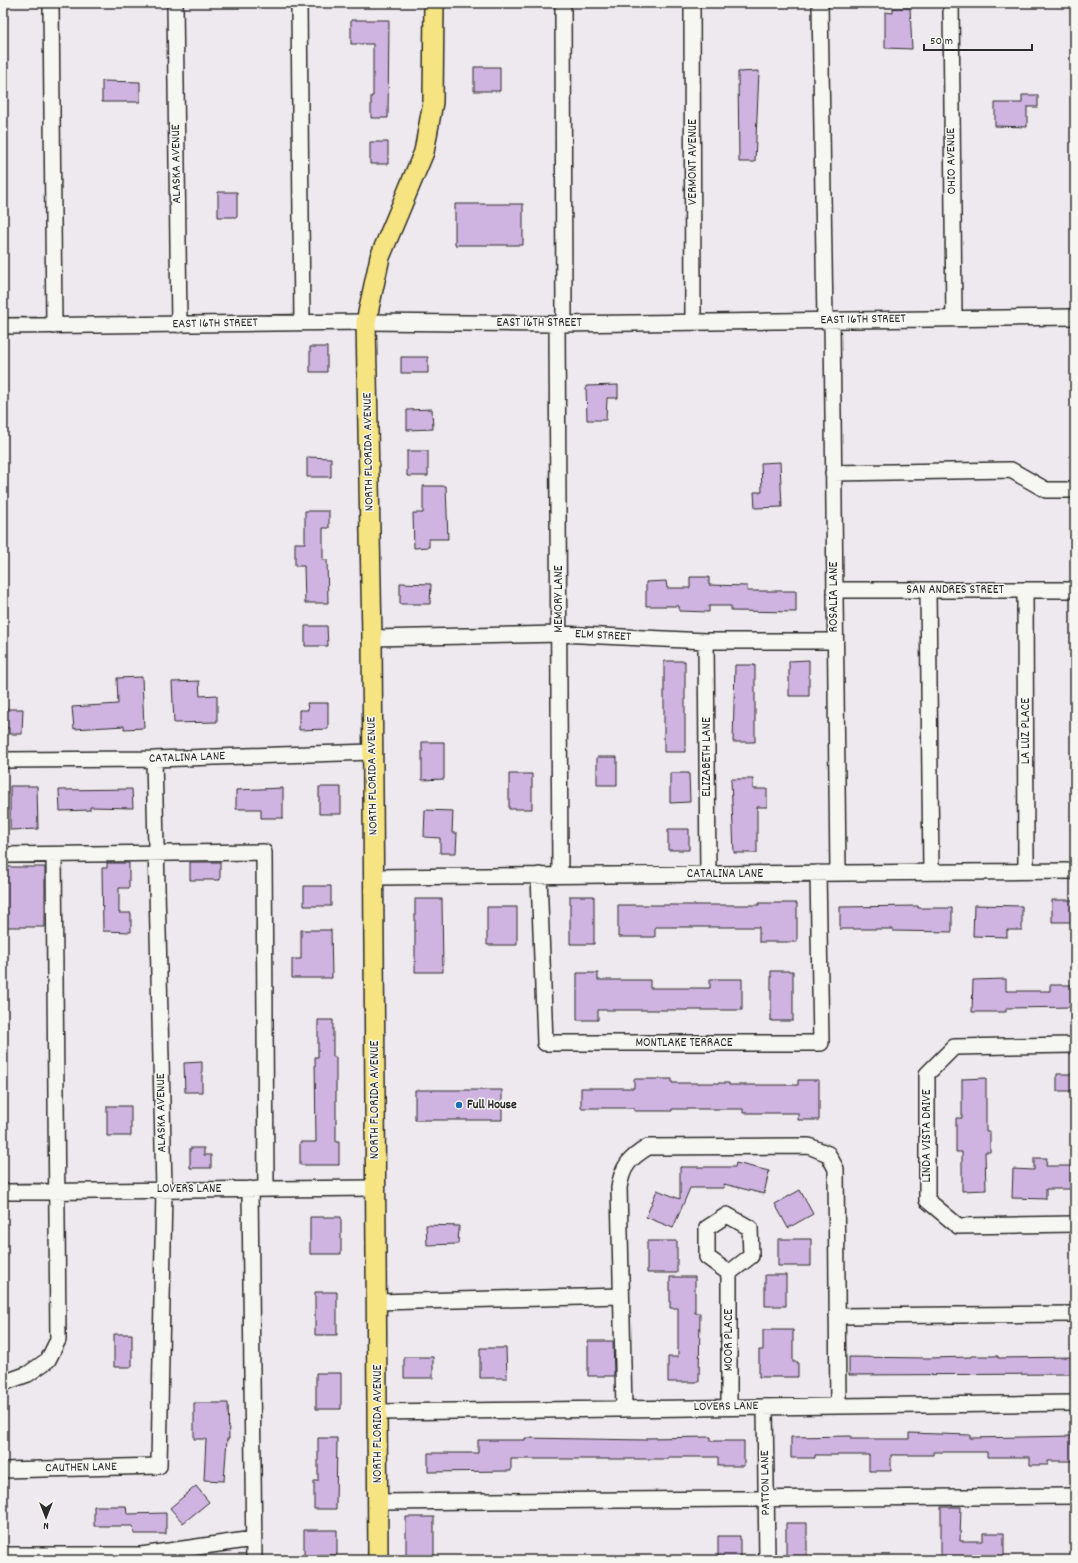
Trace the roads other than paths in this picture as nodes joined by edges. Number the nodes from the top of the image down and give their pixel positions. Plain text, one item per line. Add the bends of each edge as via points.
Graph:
1 (51, 3) edge
2 (175, 3) edge
3 (299, 3) edge
4 (434, 3) edge
5 (563, 3) edge
6 (692, 3) edge
7 (820, 3) edge
8 (950, 3) edge
9 (1075, 318) edge
10 (954, 319) junction
11 (693, 321) junction
12 (829, 321) junction
13 (366, 322) junction
14 (302, 323) junction
15 (561, 323) junction
16 (179, 325) junction
17 (3, 326) edge
18 (54, 326) junction
19 (833, 473) junction
20 (1075, 490) edge
21 (834, 590) junction
22 (928, 590) junction
23 (1025, 590) junction
24 (1075, 590) edge
25 (560, 634) junction
26 (372, 638) junction
27 (834, 640) junction
28 (706, 641) junction
29 (372, 752) junction
30 (154, 759) junction
31 (3, 760) edge
32 (156, 853) junction
33 (3, 855) edge
34 (54, 855) junction
35 (1026, 871) junction
36 (1075, 871) edge
37 (931, 872) junction
38 (818, 873) junction
39 (838, 873) junction
40 (708, 874) junction
41 (539, 875) junction
42 (560, 875) junction
43 (374, 877) junction
44 (1075, 1045) edge
45 (375, 1188) junction
46 (164, 1189) junction
47 (250, 1189) junction
48 (266, 1189) junction
49 (58, 1191) junction
50 (3, 1192) edge
51 (1075, 1224) edge
52 (729, 1273) dead end
53 (621, 1296) junction
54 (376, 1302) junction
55 (1075, 1314) edge
56 (837, 1316) junction
57 (3, 1383) edge
58 (1075, 1403) edge
59 (838, 1406) junction
60 (729, 1407) junction
61 (765, 1407) junction
62 (624, 1409) junction
63 (378, 1412) junction
64 (159, 1466) joint
65 (3, 1470) edge
66 (1075, 1496) edge
67 (766, 1498) junction
68 (378, 1502) junction
69 (253, 1539) junction
70 (3, 1555) edge
71 (254, 1560) edge
72 (378, 1560) edge
73 (767, 1560) edge

1 - 18 street
2 - 16 street, ALASKA AVENUE
3 - 14 street
4 - 13 main road, NORTH FLORIDA AVENUE via 433,102 424,152 380,257
5 - 15 street, MEMORY LANE
6 - 11 street, VERMONT AVENUE
7 - 12 street, ROSALIA LANE
8 - 10 street, OHIO AVENUE
9 - 10 street, EAST 16TH STREET
10 - 12 street, EAST 16TH STREET
11 - 12 street, EAST 16TH STREET
11 - 15 street, EAST 16TH STREET
12 - 19 street, ROSALIA LANE
13 - 14 street, EAST 16TH STREET
13 - 15 street, EAST 16TH STREET
13 - 26 main road, NORTH FLORIDA AVENUE
14 - 16 street, EAST 16TH STREET
15 - 25 street, MEMORY LANE
16 - 18 street, EAST 16TH STREET
17 - 18 street, EAST 16TH STREET
19 - 20 street via 1011,470 1046,490
19 - 21 street, ROSALIA LANE
21 - 22 street, SAN ANDRES STREET
21 - 27 street, ROSALIA LANE
22 - 23 street, SAN ANDRES STREET
22 - 37 street
23 - 24 street, SAN ANDRES STREET
23 - 35 street, LA LUZ PLACE
25 - 26 street, ELM STREET
25 - 28 street, ELM STREET
25 - 42 street, MEMORY LANE
26 - 29 main road, NORTH FLORIDA AVENUE
27 - 28 street, ELM STREET
27 - 39 street, ROSALIA LANE
28 - 40 street, ELIZABETH LANE
29 - 30 street, CATALINA LANE
29 - 43 main road, NORTH FLORIDA AVENUE
30 - 31 street, CATALINA LANE
30 - 32 street, ALASKA AVENUE
32 - 34 street
32 - 46 street, ALASKA AVENUE
32 - 48 street via 264,852
33 - 34 street
34 - 49 street
35 - 36 street, CATALINA LANE
35 - 37 street, CATALINA LANE
37 - 39 street, CATALINA LANE
38 - 39 street, CATALINA LANE
38 - 40 street, CATALINA LANE
38 - 41 street, MONTLAKE TERRACE via 821,1043 545,1043
40 - 42 street, CATALINA LANE
41 - 42 street, CATALINA LANE
41 - 43 street, CATALINA LANE
43 - 45 main road, NORTH FLORIDA AVENUE
44 - 51 street, LINDA VISTA DRIVE via 954,1046 927,1074 927,1200 958,1226
45 - 48 street, LOVERS LANE
45 - 54 main road, NORTH FLORIDA AVENUE
46 - 47 street, LOVERS LANE
46 - 49 street, LOVERS LANE
46 - 64 street, ALASKA AVENUE
47 - 48 street, LOVERS LANE
47 - 69 street
49 - 50 street, LOVERS LANE
49 - 57 street via 58,1340 48,1360 28,1374
52 - 60 street, MOOR PLACE
53 - 54 street
53 - 56 street via 619,1188 621,1174 633,1157 648,1147 808,1146 828,1154 836,1169
53 - 62 street
54 - 63 main road, NORTH FLORIDA AVENUE
55 - 56 street
56 - 59 street
58 - 59 street, LOVERS LANE
59 - 61 street, LOVERS LANE
60 - 61 street, LOVERS LANE
60 - 62 street, LOVERS LANE
61 - 67 street, PATTON LANE
62 - 63 street, LOVERS LANE
63 - 68 main road, NORTH FLORIDA AVENUE
64 - 65 street, CAUTHEN LANE
66 - 67 street
67 - 68 street
67 - 73 street, PATTON LANE
68 - 72 main road, NORTH FLORIDA AVENUE
69 - 70 street via 141,1555
69 - 71 street

